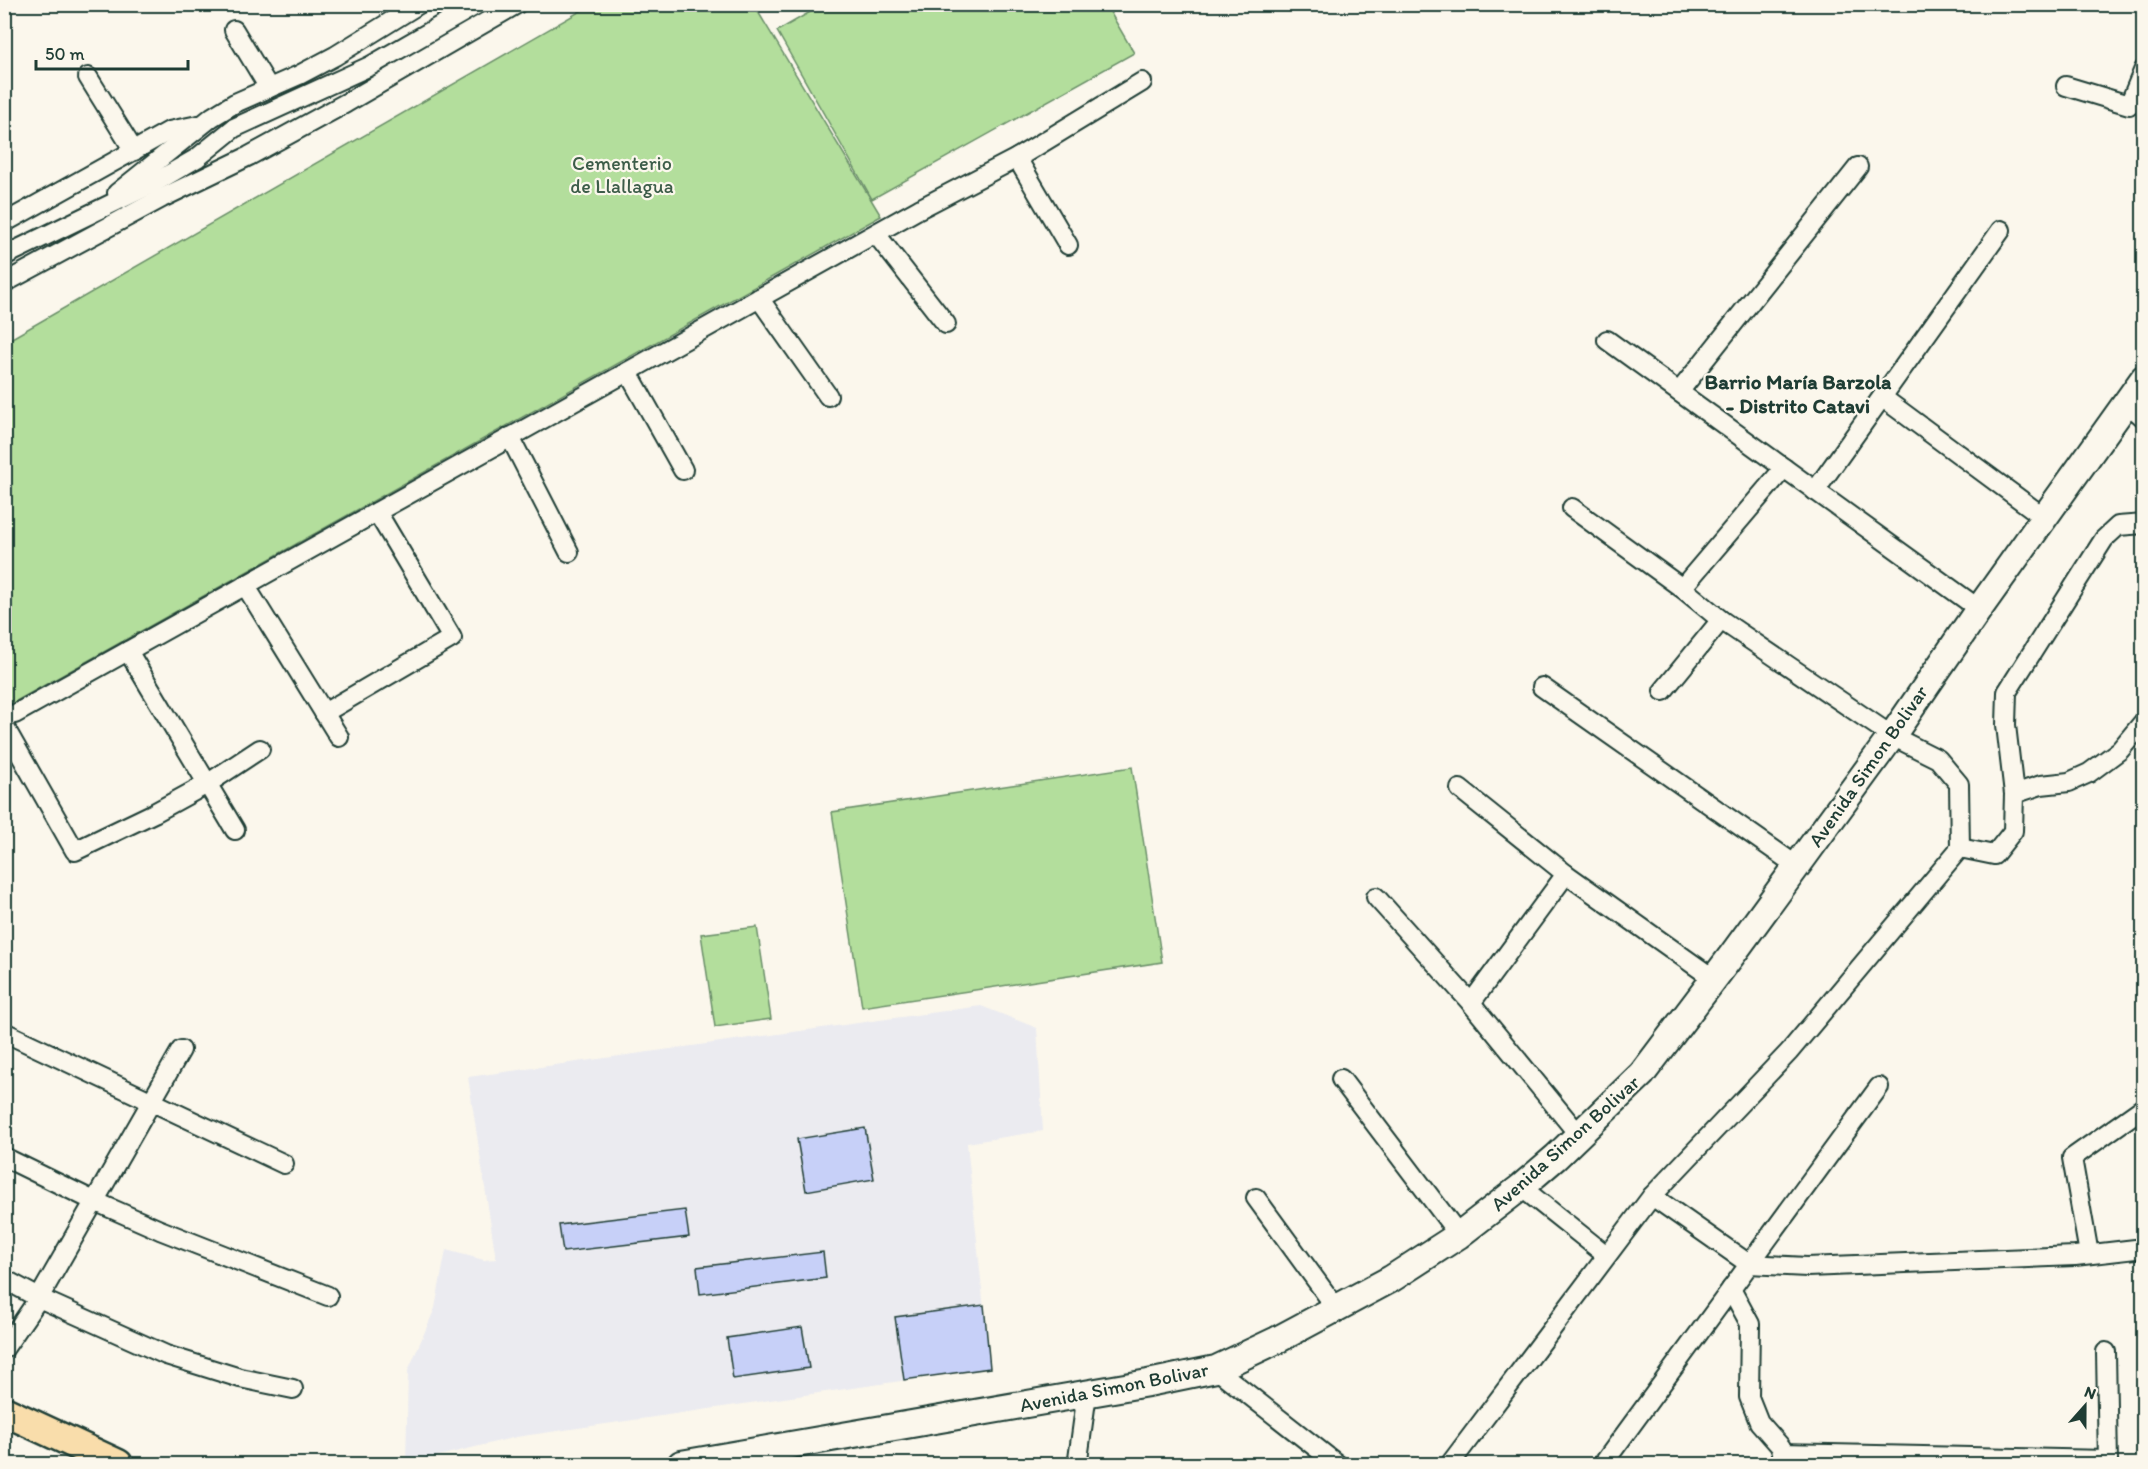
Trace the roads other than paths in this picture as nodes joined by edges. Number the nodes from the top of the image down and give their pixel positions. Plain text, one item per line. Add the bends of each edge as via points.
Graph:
1 (419, 4) edge
2 (478, 4) edge
3 (517, 4) edge
4 (234, 30) dead end
5 (2144, 69) edge
6 (88, 77) dead end
7 (1142, 82) dead end
8 (2066, 86) dead end
9 (268, 88) junction
10 (203, 124) junction
11 (134, 151) junction
12 (1017, 158) junction
13 (1858, 167) dead end
14 (90, 215) junction
15 (5, 220) edge
16 (2001, 230) dead end
17 (876, 234) junction
18 (1068, 245) dead end
19 (4, 256) edge
20 (4, 283) edge
21 (759, 298) junction
22 (946, 324) dead end
23 (1607, 340) dead end
24 (628, 372) junction
25 (2144, 378) edge
26 (1678, 392) junction
27 (828, 396) dead end
28 (1883, 398) junction
29 (2135, 411) edge
30 (510, 437) junction
31 (1784, 468) junction
32 (683, 470) dead end
33 (1815, 491) junction
34 (1572, 508) dead end
35 (377, 512) junction
36 (2045, 518) junction
37 (2144, 525) edge
38 (569, 552) dead end
39 (245, 585) junction
40 (1682, 588) junction
41 (1979, 609) junction
42 (1721, 620) junction
43 (128, 651) junction
44 (1542, 687) dead end
45 (1663, 691) dead end
46 (324, 713) junction
47 (4, 716) edge
48 (2144, 721) edge
49 (4, 726) edge
50 (1892, 736) junction
51 (339, 738) dead end
52 (260, 748) dead end
53 (207, 784) junction
54 (1460, 789) dead end
55 (2014, 794) junction
56 (235, 830) dead end
57 (1960, 848) junction
58 (1797, 866) junction
59 (1566, 874) junction
60 (1376, 897) dead end
61 (1714, 979) junction
62 (1471, 1003) junction
63 (4, 1032) edge
64 (181, 1050) dead end
65 (1341, 1079) dead end
66 (1879, 1087) dead end
67 (151, 1101) junction
68 (2144, 1107) edge
69 (1579, 1135) junction
70 (4, 1157) edge
71 (284, 1164) dead end
72 (1521, 1188) junction
73 (1652, 1196) junction
74 (1256, 1198) dead end
75 (94, 1201) junction
76 (1459, 1235) junction
77 (2144, 1248) edge
78 (2089, 1254) junction
79 (1606, 1255) junction
80 (1749, 1264) junction
81 (4, 1279) edge
82 (1731, 1289) junction
83 (328, 1296) dead end
84 (39, 1298) junction
85 (1337, 1309) junction
86 (4, 1349) edge
87 (2106, 1352) dead end
88 (1216, 1369) junction
89 (293, 1389) dead end
90 (1087, 1393) junction
91 (4, 1411) edge
92 (1783, 1459) edge
93 (2108, 1462) edge
94 (118, 1464) edge
95 (681, 1464) edge
96 (1080, 1464) edge
97 (1337, 1464) edge
98 (1450, 1464) edge
99 (1603, 1464) edge

1 - 9 street via 335,56
2 - 14 street via 370,66 234,128 197,158
3 - 20 street via 346,104
4 - 9 street
5 - 8 street via 2129,105
6 - 11 street
7 - 12 street
9 - 10 street
10 - 11 street via 169,131
10 - 14 street
11 - 15 street
12 - 17 street
12 - 18 street
13 - 26 street
14 - 19 street
16 - 28 street
17 - 21 street
17 - 22 street
21 - 24 street
21 - 27 street
23 - 26 street
24 - 30 street
24 - 32 street
25 - 29 main road, Avenida Simon Bolivar
26 - 31 street
28 - 33 street
28 - 36 street
29 - 36 main road, Avenida Simon Bolivar
30 - 35 street
30 - 38 street
31 - 33 street
31 - 40 street
33 - 41 street
34 - 40 street
35 - 39 street
35 - 46 street via 452,638
36 - 41 main road, Avenida Simon Bolivar
37 - 55 street via 2118,526 2104,539 2007,692 2006,725
39 - 43 street
39 - 46 street
40 - 42 street
41 - 50 main road, Avenida Simon Bolivar
42 - 45 street
42 - 50 street
43 - 47 street via 15,714
43 - 53 street
44 - 58 street
46 - 51 street
48 - 55 street via 2120,750 2089,773 2069,782 2041,785
49 - 53 street via 75,851
50 - 57 street via 1938,759 1959,783
50 - 58 main road, Avenida Simon Bolivar
52 - 53 street
53 - 56 street
54 - 59 street
55 - 57 street via 2013,831 1994,855
57 - 73 street via 1789,1052
58 - 61 main road, Avenida Simon Bolivar
59 - 61 street
59 - 62 street
60 - 62 street
61 - 69 main road, Avenida Simon Bolivar via 1642,1074
62 - 69 street
63 - 67 street
64 - 67 street
65 - 76 street
66 - 80 street
67 - 71 street
67 - 75 street
68 - 78 street via 2072,1158
69 - 72 main road, Avenida Simon Bolivar
70 - 75 street
72 - 76 main road, Avenida Simon Bolivar
72 - 79 street
73 - 79 street
73 - 80 street
74 - 85 street
75 - 83 street
75 - 84 street
76 - 85 main road, Avenida Simon Bolivar
77 - 78 street
78 - 80 street via 1807,1267
79 - 98 street
80 - 82 street
81 - 84 street
82 - 92 street via 1750,1324 1749,1397 1759,1422 1781,1447
82 - 99 street
84 - 86 street
84 - 89 street via 166,1355 240,1378
85 - 88 main road, Avenida Simon Bolivar
87 - 93 street
88 - 90 main road, Avenida Simon Bolivar
88 - 97 street
90 - 95 main road, Avenida Simon Bolivar
90 - 96 street
91 - 94 highway
92 - 93 street

